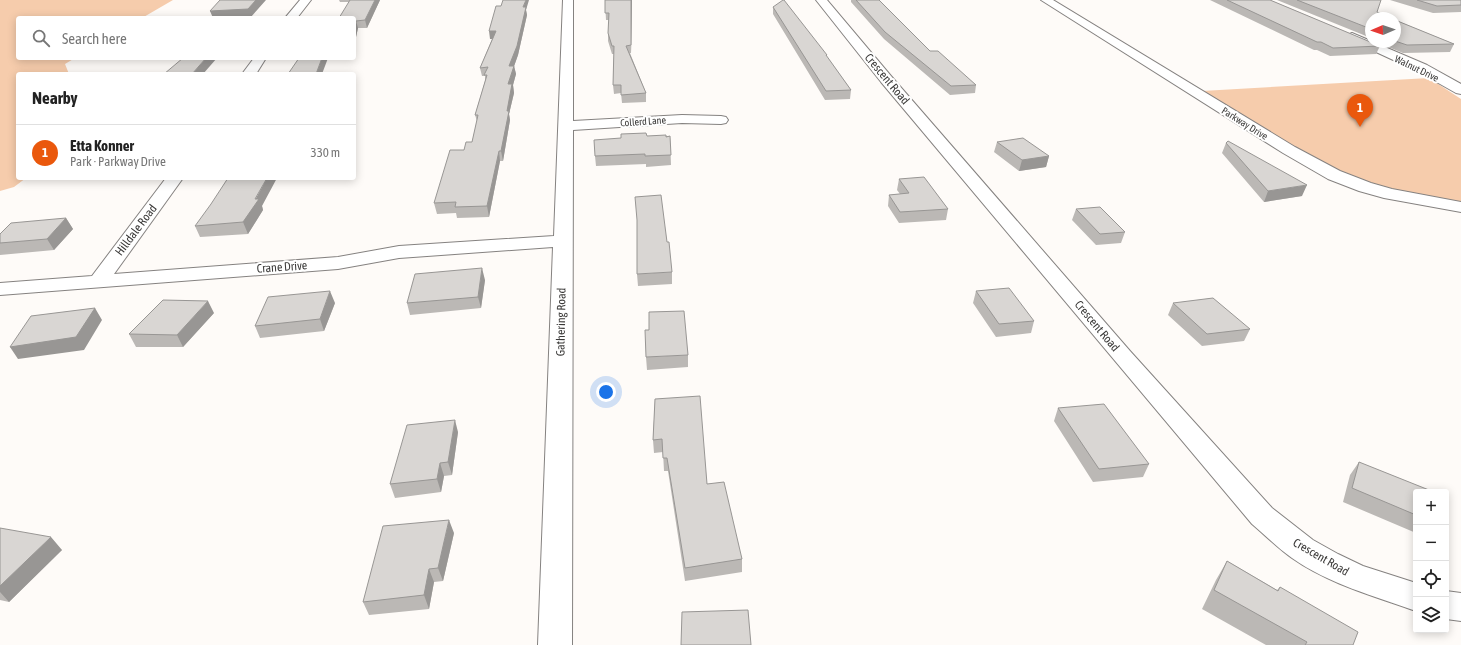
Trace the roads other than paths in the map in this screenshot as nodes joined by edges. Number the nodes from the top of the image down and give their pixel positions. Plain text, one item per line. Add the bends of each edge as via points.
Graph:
1 (306, 0) edge
2 (568, 0) edge
3 (821, 0) edge
4 (1046, 0) edge
5 (293, 16) edge
6 (1344, 33) edge
7 (259, 60) edge
8 (250, 72) edge
9 (1461, 90) edge
10 (721, 120) dead end
11 (566, 126) junction
12 (174, 180) edge
13 (1461, 207) edge
14 (563, 240) junction
15 (98, 282) junction
16 (0, 289) edge
17 (1413, 596) edge
18 (1449, 605) edge
19 (1461, 607) edge
20 (555, 645) edge

1 - 5 street
2 - 11 street, Gathering Road
3 - 17 street, Crescent Road via 1122,356 1262,516 1302,549 1326,563 1354,576
4 - 13 street, Parkway Drive via 1289,150 1334,175 1390,194
6 - 9 street, Walnut Drive via 1422,68
7 - 8 street
10 - 11 street, Collerd Lane via 682,119
11 - 14 street, Gathering Road
12 - 15 street, Hilldale Road
14 - 15 street, Crane Drive via 407,252 338,263
14 - 20 street, Gathering Road
15 - 16 street, Crane Drive
18 - 19 street

